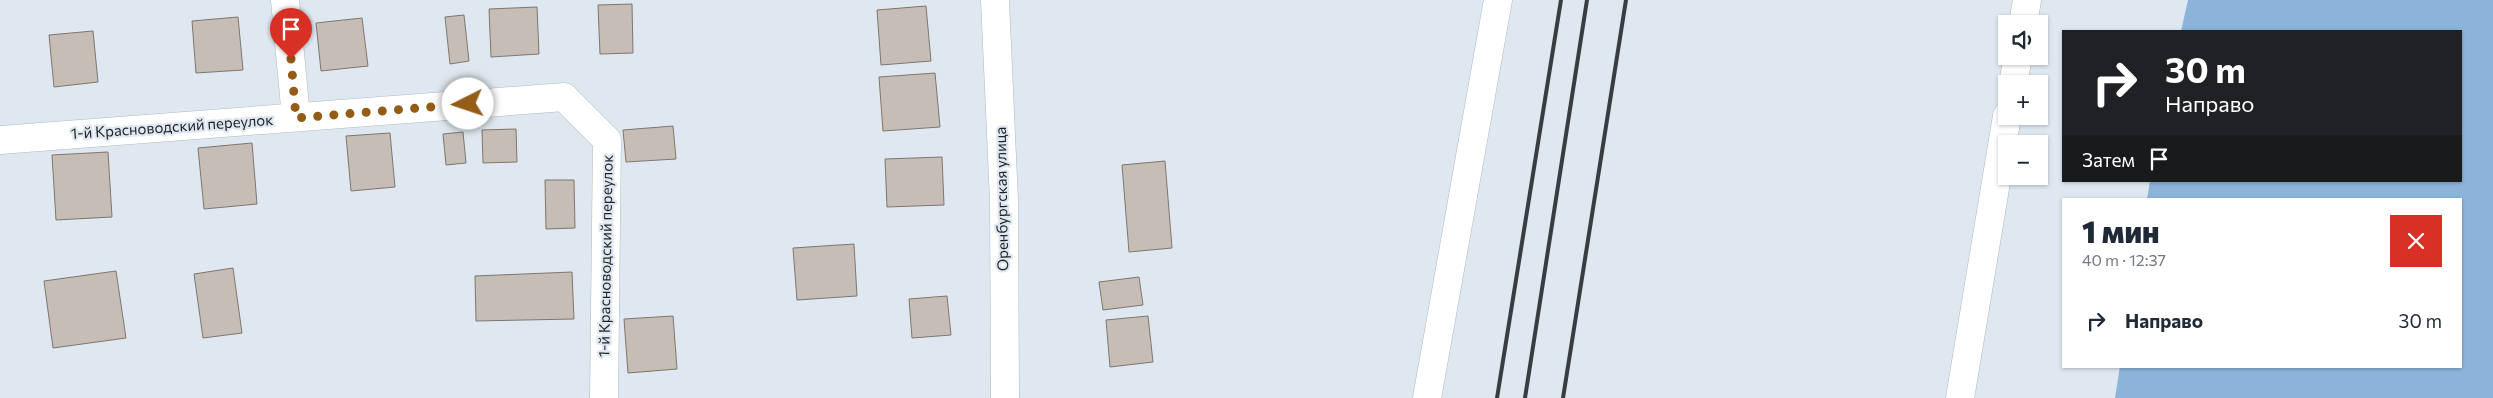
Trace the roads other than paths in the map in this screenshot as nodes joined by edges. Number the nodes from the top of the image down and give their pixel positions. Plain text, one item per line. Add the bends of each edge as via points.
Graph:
1 (285, 0) edge
2 (995, 0) edge
3 (1498, 0) edge
4 (2027, 0) edge
5 (2024, 15) edge
6 (296, 118) junction
7 (2006, 125) edge
8 (0, 140) edge
9 (604, 398) edge
10 (1005, 398) edge
11 (1427, 398) edge
12 (1960, 398) edge

1 - 6 street
2 - 10 street, Оренбургская улица via 1004,200
3 - 11 street
4 - 5 street
6 - 8 street, 1-й Красноводский переулок
6 - 9 street, 1-й Красноводский переулок via 564,97 607,140
7 - 12 street

